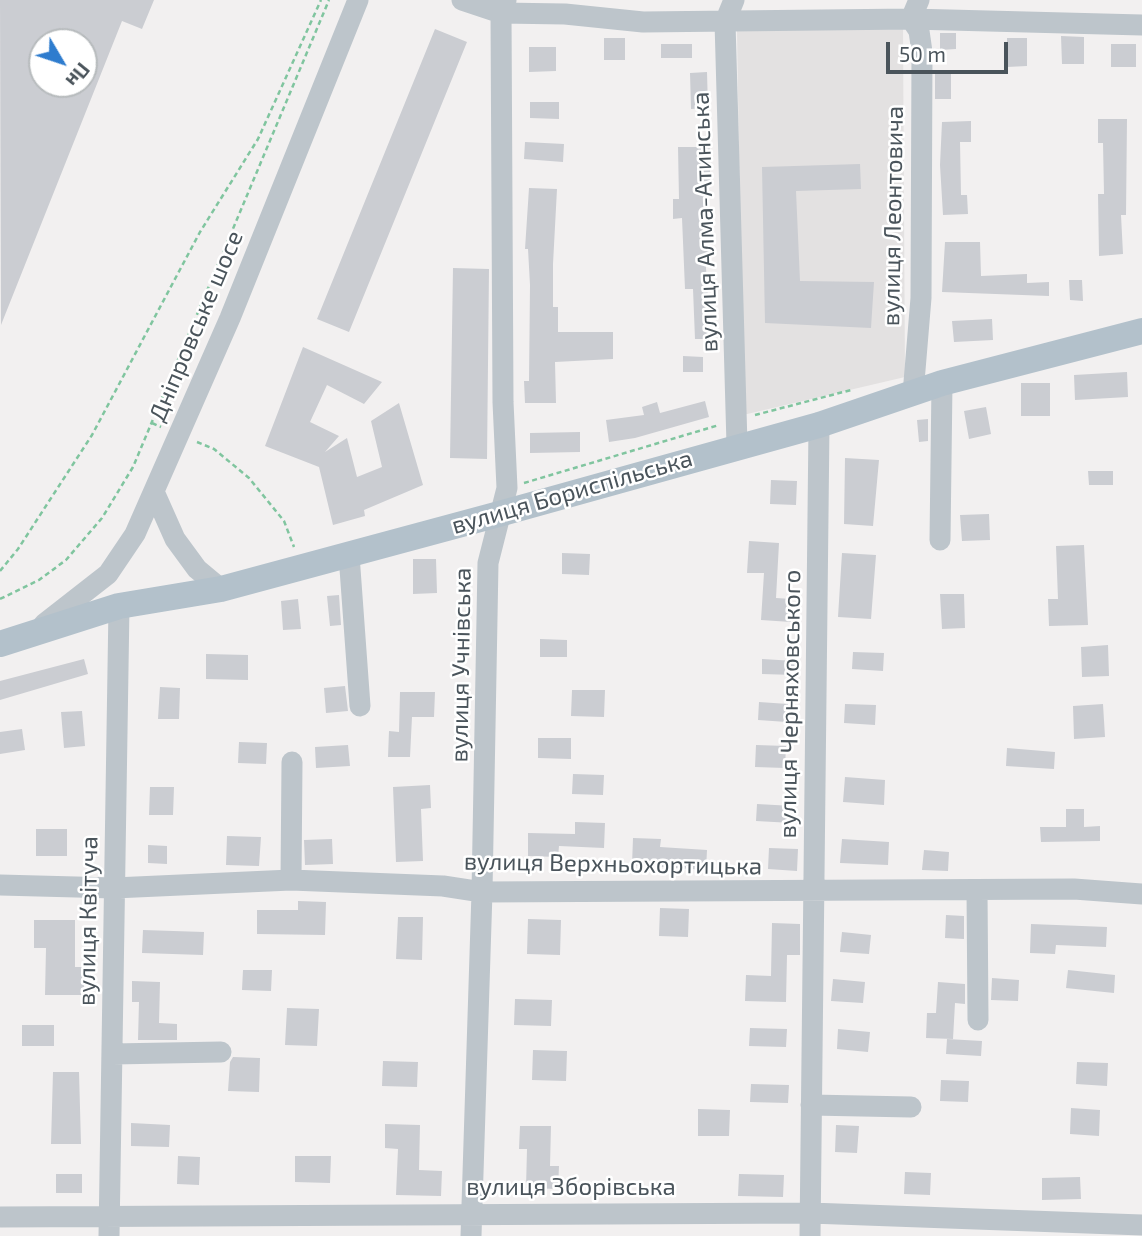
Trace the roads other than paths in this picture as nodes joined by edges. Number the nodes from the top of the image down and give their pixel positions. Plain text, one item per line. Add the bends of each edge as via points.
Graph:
1 (358, 0) edge
2 (463, 0) edge
3 (734, 0) edge
4 (503, 6) edge
5 (915, 10) edge
6 (725, 22) junction
7 (1142, 25) edge
8 (1142, 331) edge
9 (942, 383) junction
10 (913, 394) junction
11 (819, 425) junction
12 (737, 432) junction
13 (155, 494) junction
14 (499, 514) junction
15 (940, 540) dead end
16 (349, 555) junction
17 (221, 589) junction
18 (119, 606) junction
19 (28, 635) junction
20 (0, 643) edge
21 (360, 706) dead end
22 (292, 762) dead end
23 (291, 880) junction
24 (0, 885) edge
25 (114, 888) junction
26 (977, 890) junction
27 (482, 892) junction
28 (814, 892) junction
29 (1142, 894) edge
30 (978, 1020) dead end
31 (221, 1052) dead end
32 (113, 1054) junction
33 (811, 1105) junction
34 (911, 1107) dead end
35 (810, 1213) junction
36 (472, 1214) junction
37 (0, 1217) edge
38 (1142, 1225) edge
39 (109, 1227) edge
40 (471, 1236) edge
41 (810, 1236) edge

1 - 13 street, Дніпровське шосе
2 - 4 street
3 - 6 street, вулиця Алма-Атинська
4 - 6 street via 643,22
4 - 14 street, вулиця Учнівська via 507,488
5 - 6 street
5 - 7 street
5 - 10 street, вулиця Леонтовича via 922,52 921,298
6 - 12 street, вулиця Алма-Атинська
8 - 9 main road, вулиця Бориспільська
9 - 10 main road, вулиця Бориспільська
9 - 15 street
10 - 11 main road, вулиця Бориспільська
11 - 12 main road, вулиця Бориспільська
11 - 28 street, вулиця Черняховського
12 - 14 main road, вулиця Бориспільська
13 - 17 street via 175,539 197,569
13 - 19 street, Дніпровське шосе via 108,574
14 - 16 main road, вулиця Бориспільська
14 - 27 street, вулиця Учнівська via 488,564
16 - 17 main road, вулиця Бориспільська
16 - 21 street
17 - 18 main road, вулиця Бориспільська
18 - 19 main road, вулиця Бориспільська
18 - 25 street, вулиця Квітуча
19 - 20 main road, вулиця Бориспільська
22 - 23 street
23 - 25 street, вулиця Верхньохортицька
23 - 27 street, вулиця Верхньохортицька via 443,886
24 - 25 street, вулиця Верхньохортицька
25 - 32 street, вулиця Квітуча
26 - 28 street, вулиця Верхньохортицька
26 - 29 street, вулиця Верхньохортицька
26 - 30 street
27 - 28 street, вулиця Верхньохортицька
27 - 36 street, вулиця Учнівська
28 - 33 street, вулиця Черняховського
31 - 32 street
32 - 39 street, вулиця Квітуча
33 - 34 street
33 - 35 street, вулиця Черняховського
35 - 36 street, вулиця Зборівська
35 - 38 street, вулиця Зборівська
35 - 41 street, вулиця Черняховського
36 - 39 street, вулиця Зборівська
36 - 40 street, вулиця Учнівська
37 - 39 street, вулиця Зборівська

